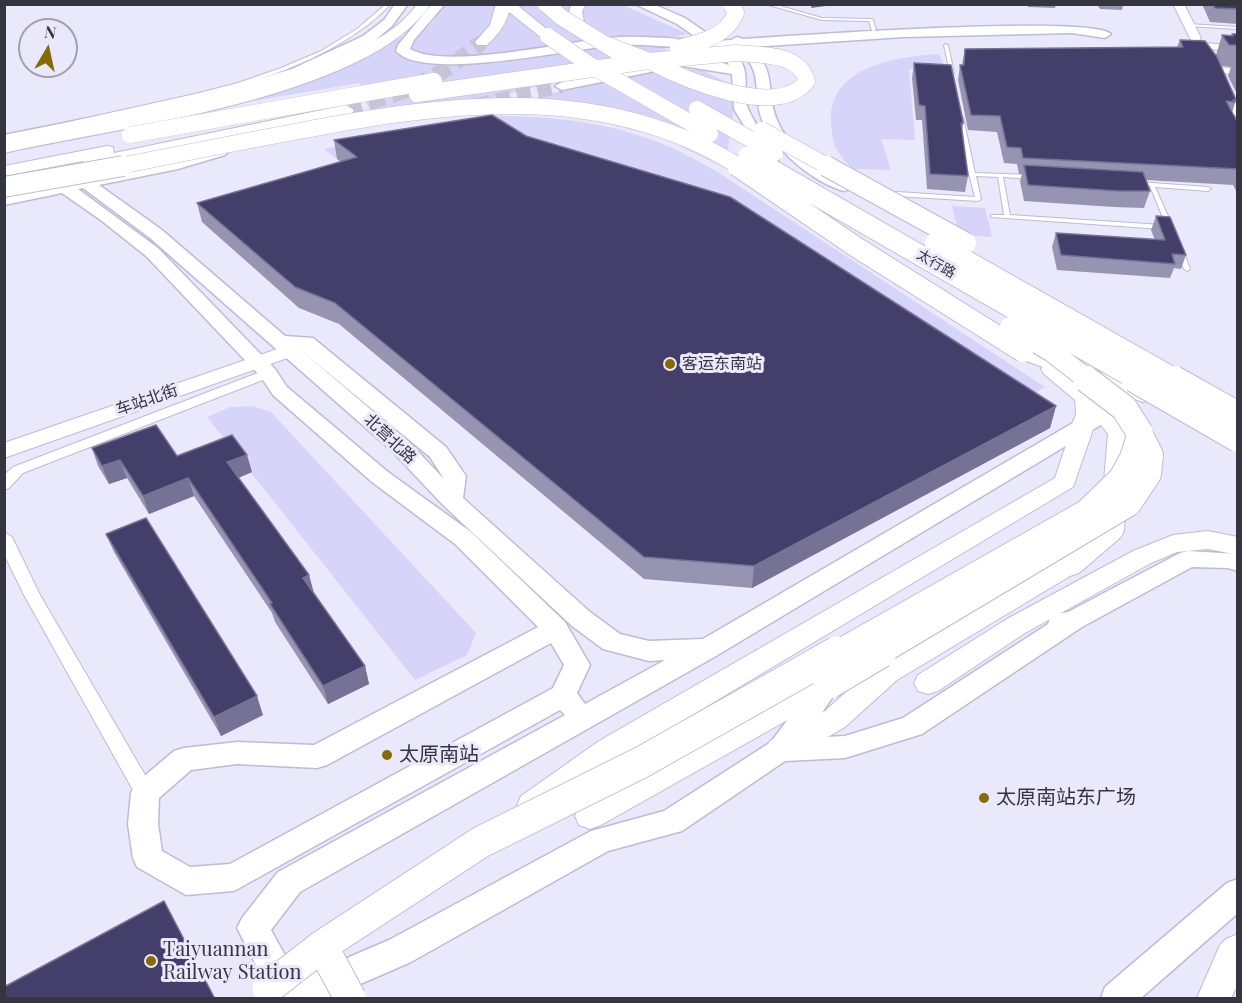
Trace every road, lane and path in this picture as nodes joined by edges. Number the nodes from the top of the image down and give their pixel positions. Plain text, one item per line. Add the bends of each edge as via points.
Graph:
1 (389, 4) edge
2 (402, 4) edge
3 (439, 4) edge
4 (505, 4) edge
5 (524, 4) edge
6 (546, 4) edge
7 (579, 4) edge
8 (641, 4) edge
9 (666, 4) edge
10 (731, 4) edge
11 (768, 4) edge
12 (1178, 4) edge
13 (422, 8) edge
14 (1188, 25) junction
15 (578, 28) junction
16 (692, 28) junction
17 (1238, 28) edge
18 (876, 33) junction
19 (482, 42) tunnel mouth
20 (670, 43) junction
21 (1075, 43) dead end
22 (605, 44) junction
23 (1040, 44) dead end
24 (716, 45) junction
25 (946, 45) junction
26 (923, 46) dead end
27 (1238, 48) edge
28 (844, 51) dead end
29 (1207, 54) junction
30 (756, 56) junction
31 (737, 57) junction
32 (1238, 72) edge
33 (955, 85) edge
34 (562, 86) tunnel mouth
35 (643, 87) junction
36 (1234, 97) edge
37 (959, 108) edge
38 (346, 110) tunnel mouth
39 (1238, 114) edge
40 (416, 118) dead end
41 (4, 135) edge
42 (4, 140) edge
43 (135, 140) junction
44 (4, 148) edge
45 (4, 158) edge
46 (773, 170) junction
47 (4, 171) edge
48 (972, 174) junction
49 (1000, 176) junction
50 (1035, 178) edge
51 (4, 181) edge
52 (86, 183) junction
53 (1129, 184) edge
54 (1152, 185) junction
55 (4, 187) edge
56 (64, 187) junction
57 (1209, 189) dead end
58 (4, 200) edge
59 (871, 200) junction
60 (993, 216) dead end
61 (1007, 217) junction
62 (1179, 248) edge
63 (1187, 269) edge
64 (285, 347) junction
65 (1023, 352) junction
66 (263, 370) junction
67 (317, 374) junction
68 (1201, 394) junction
69 (1143, 395) junction
70 (1084, 396) joint
71 (1238, 402) edge
72 (1238, 413) edge
73 (1094, 419) junction
74 (1140, 433) junction
75 (1238, 439) edge
76 (4, 440) edge
77 (4, 451) edge
78 (1238, 452) edge
79 (4, 485) edge
80 (451, 500) junction
81 (4, 537) edge
82 (1238, 546) edge
83 (1082, 557) junction
84 (1238, 563) edge
85 (1073, 620) junction
86 (1016, 626) junction
87 (556, 628) junction
88 (707, 649) junction
89 (829, 682) junction
90 (928, 683) dead end
91 (563, 695) junction
92 (582, 717) junction
93 (780, 750) junction
94 (145, 793) junction
95 (590, 816) dead end
96 (481, 842) junction
97 (1238, 892) edge
98 (322, 946) junction
99 (1238, 950) edge
100 (273, 999) edge
101 (291, 999) edge
102 (350, 999) edge
103 (1117, 999) edge
104 (1214, 999) edge

1 - 41 lane via 330,48 242,83
2 - 42 main road via 388,23 368,39 297,72 207,99
3 - 20 main road via 405,42 403,51 414,57 463,61 621,41
4 - 19 highway via 494,31
4 - 35 highway, bridge via 590,65
5 - 35 highway
6 - 15 highway, bridge
7 - 15 highway via 575,11
8 - 16 main road
9 - 31 main road via 703,19
10 - 43 highway, bridge via 736,13 734,20 718,34 675,49 528,66 392,88
11 - 18 lane via 822,19 871,20
12 - 14 street
13 - 44 highway via 391,38 330,70 217,106
14 - 17 lane
14 - 29 street
15 - 22 highway, bridge
16 - 20 main road via 691,36
16 - 24 main road
18 - 21 main road via 1072,29 1104,34 1086,43
18 - 31 main road
20 - 24 main road
22 - 43 highway, bridge via 622,47 643,58 652,63 691,81 728,93 778,96 803,88 807,81 804,70 793,62 771,56 737,53 653,60 642,62 630,63 619,65 561,72 332,106
22 - 68 highway, bridge via 1089,312
23 - 25 main road
24 - 31 main road
25 - 26 main road
25 - 33 lane
27 - 29 street
28 - 30 main road
29 - 32 street
29 - 36 street
30 - 31 main road
30 - 59 main road via 765,82 769,118 789,150 826,177
31 - 34 main road via 681,62
31 - 69 main road via 741,109 772,162 929,269
35 - 46 highway, 太行路, bridge
35 - 68 highway, 太行路, bridge
36 - 39 street
37 - 48 lane
38 - 51 highway
40 - 52 main road via 207,154
43 - 45 highway
43 - 47 highway
46 - 74 highway, bridge via 928,276 1052,352 1124,408
46 - 75 highway, 太行路, bridge
48 - 49 lane
48 - 59 lane via 978,199 897,194
49 - 50 lane
49 - 61 lane
52 - 56 main road
52 - 64 main road, 北营北路 via 156,234
53 - 54 lane
54 - 57 lane
54 - 61 lane via 1170,227
55 - 65 highway, bridge via 398,113 501,104 567,108 668,130 727,160 893,272
56 - 58 main road
56 - 66 main road, 北营北路 via 152,252
59 - 71 main road
60 - 61 lane
62 - 63 lane
64 - 66 main road, 车站北街
64 - 67 main road, 北营北路
64 - 80 main road via 290,340 306,342 438,452 455,477
65 - 69 highway, bridge
65 - 70 highway via 1062,375
66 - 67 main road via 279,379 283,372 298,369
66 - 76 main road
66 - 77 main road, 车站北街
66 - 79 street via 18,470
66 - 87 main road, 北营北路 via 380,477 463,538
67 - 80 main road, 北营北路 via 400,446
68 - 72 highway, 太行路, bridge
69 - 72 main road
69 - 73 main road
69 - 78 main road
70 - 73 main road
73 - 83 main road via 1119,434 1112,531
73 - 88 main road
73 - 96 main road, bridge via 1065,482 609,750
74 - 89 main road, bridge via 1151,455 1149,474 1130,504
74 - 96 main road, bridge via 1134,458 1120,481 1086,512 642,762
80 - 88 main road, 北营北路 via 581,619 612,642 649,651
81 - 94 street via 32,595
82 - 86 main road via 1208,540 1173,544
83 - 86 main road via 1052,583
83 - 93 main road via 887,672 835,719
84 - 85 main road via 1188,559
85 - 86 main road
85 - 93 main road via 912,726 845,747
86 - 90 main road
87 - 91 main road, 北营北路 via 577,664
87 - 94 main road via 317,757 237,753 184,759
88 - 92 main road
89 - 93 main road
89 - 95 main road
91 - 92 main road
91 - 94 main road via 234,877 186,881 148,858 143,824
92 - 101 main road via 289,882 253,928
93 - 101 main road via 672,822 601,840 400,951
96 - 98 main road, bridge
97 - 103 main road
98 - 100 main road, bridge via 268,988
98 - 102 main road, bridge
99 - 104 main road

